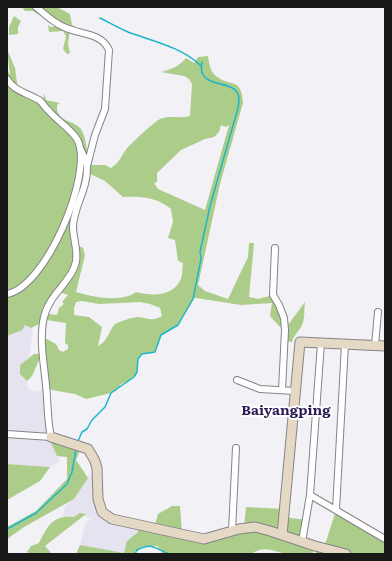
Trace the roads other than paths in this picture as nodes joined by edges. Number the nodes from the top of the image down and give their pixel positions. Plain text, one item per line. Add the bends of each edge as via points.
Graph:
1 (36, 7) edge
2 (7, 79) edge
3 (81, 150) junction
4 (87, 167) junction
5 (275, 248) dead end
6 (7, 294) edge
7 (378, 312) dead end
8 (321, 343) junction
9 (345, 344) junction
10 (375, 345) junction
11 (385, 346) edge
12 (237, 380) dead end
13 (282, 390) junction
14 (295, 391) junction
15 (7, 434) edge
16 (51, 437) junction
17 (236, 448) dead end
18 (310, 495) junction
19 (336, 510) junction
20 (232, 531) junction
21 (282, 535) junction
22 (385, 539) edge
23 (302, 542) junction
24 (346, 554) edge

1 - 4 street via 63,27 100,38 109,50 105,109
2 - 3 street via 14,89 43,104 78,140
3 - 4 street
3 - 6 street via 73,202 52,248 26,285 15,293
4 - 16 street via 75,210 73,228 77,259 74,269 51,298 43,322 44,371
5 - 13 street via 273,295 284,318 285,330
7 - 10 street
8 - 9 street
8 - 14 street via 300,342
8 - 18 street
9 - 10 street
9 - 19 street
10 - 11 street
12 - 13 street via 260,389
13 - 14 street
14 - 21 street
15 - 16 street
16 - 20 street via 88,449 95,461 98,500 102,512 112,519 204,540
17 - 20 street
18 - 19 street
18 - 23 street
19 - 22 street
20 - 21 street via 255,527
21 - 23 street
23 - 24 street

